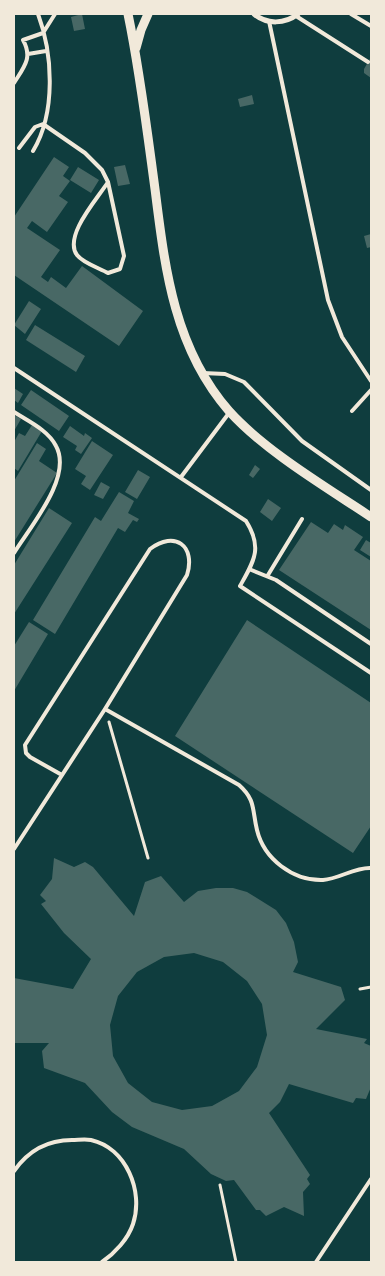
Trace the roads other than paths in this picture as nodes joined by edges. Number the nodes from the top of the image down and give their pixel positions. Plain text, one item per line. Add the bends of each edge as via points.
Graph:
1 (38, 14) edge
2 (55, 14) edge
3 (128, 14) edge
4 (148, 14) edge
5 (254, 14) edge
6 (351, 14) edge
7 (297, 15) edge
8 (269, 21) junction
9 (371, 26) edge
10 (43, 33) junction
11 (135, 50) junction
12 (46, 51) junction
13 (28, 54) junction
14 (368, 62) dead end
15 (14, 82) edge
16 (43, 124) junction
17 (19, 148) dead end
18 (33, 151) dead end
19 (108, 182) junction
20 (14, 368) edge
21 (201, 372) junction
22 (371, 381) edge
23 (371, 390) edge
24 (352, 411) dead end
25 (14, 412) edge
26 (230, 412) junction
27 (181, 477) junction
28 (371, 490) edge
29 (371, 517) edge
30 (302, 519) dead end
31 (14, 553) edge
32 (249, 569) junction
33 (268, 576) junction
34 (371, 644) edge
35 (371, 673) edge
36 (105, 709) junction
37 (62, 775) junction
38 (14, 850) edge
39 (371, 868) edge
40 (14, 1171) edge
41 (371, 1178) edge
42 (102, 1262) edge
43 (316, 1262) edge

1 - 10 lane
2 - 10 lane
3 - 11 street
4 - 11 street
5 - 8 street
6 - 9 lane
7 - 8 street via 288,20
7 - 14 lane
8 - 22 lane via 328,300 347,346
10 - 12 lane
10 - 13 lane via 23,40
11 - 21 street via 166,274 180,327
12 - 13 lane
12 - 16 lane via 49,73
13 - 15 lane via 25,66
16 - 17 lane via 35,127
16 - 18 lane via 43,133
16 - 19 lane via 95,161
19 - 19 lane via 124,256 120,269 108,273 78,257 73,243 76,229
20 - 27 lane
21 - 26 street
21 - 28 lane via 225,374 244,382 302,441
23 - 24 lane
25 - 31 lane via 48,435 56,445 61,471
26 - 27 lane
26 - 29 street via 283,456
27 - 32 lane via 246,521 254,534 256,549
30 - 33 lane
32 - 33 lane
32 - 35 lane via 240,586
33 - 34 lane
36 - 37 lane
36 - 37 lane via 187,575 191,562 189,555 186,548 175,540 161,541 150,549 25,745 30,757
36 - 39 lane via 248,793 262,844 281,867 294,874 323,880
37 - 38 lane
40 - 42 lane via 23,1158 44,1144 66,1140 90,1140 116,1154 131,1174 135,1190 133,1224 122,1244
41 - 43 lane

